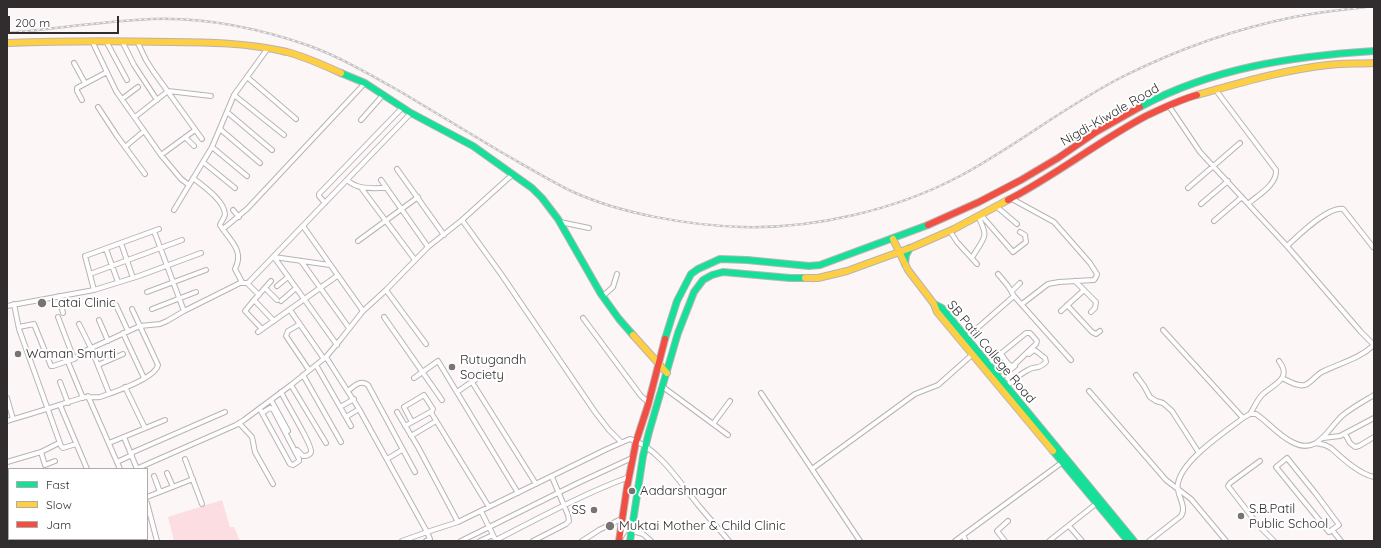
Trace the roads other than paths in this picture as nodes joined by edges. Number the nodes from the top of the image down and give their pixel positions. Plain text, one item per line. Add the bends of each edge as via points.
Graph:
1 (137, 40) junction
2 (92, 41) junction
3 (106, 41) junction
4 (122, 41) junction
5 (7, 44) edge
6 (268, 48) junction
7 (1374, 51) edge
8 (74, 63) dead end
9 (1374, 63) edge
10 (107, 72) junction
11 (247, 77) junction
12 (127, 80) dead end
13 (85, 83) junction
14 (365, 83) junction
15 (138, 87) dead end
16 (1215, 89) junction
17 (168, 91) junction
18 (234, 95) junction
19 (383, 95) junction
20 (211, 96) dead end
21 (122, 99) junction
22 (82, 100) dead end
23 (157, 100) junction
24 (1169, 106) junction
25 (98, 107) dead end
26 (402, 108) junction
27 (227, 112) junction
28 (411, 113) junction
29 (134, 117) junction
30 (296, 119) dead end
31 (361, 120) dead end
32 (220, 129) junction
33 (195, 130) junction
34 (144, 131) junction
35 (284, 135) dead end
36 (185, 137) junction
37 (202, 139) dead end
38 (1240, 143) dead end
39 (124, 146) junction
40 (194, 146) dead end
41 (212, 147) junction
42 (272, 150) dead end
43 (161, 154) junction
44 (203, 162) junction
45 (260, 162) dead end
46 (1213, 166) junction
47 (397, 169) dead end
48 (144, 174) dead end
49 (513, 174) junction
50 (247, 176) dead end
51 (193, 178) junction
52 (346, 180) junction
53 (381, 180) dead end
54 (1228, 181) junction
55 (185, 182) junction
56 (326, 186) junction
57 (235, 188) dead end
58 (362, 188) junction
59 (386, 188) junction
60 (1188, 188) dead end
61 (334, 193) junction
62 (418, 197) junction
63 (1242, 197) junction
64 (1012, 199) junction
65 (325, 203) junction
66 (1201, 204) dead end
67 (1248, 204) junction
68 (997, 207) junction
69 (402, 209) junction
70 (174, 210) dead end
71 (233, 210) dead end
72 (980, 216) junction
73 (239, 217) junction
74 (386, 220) junction
75 (462, 220) junction
76 (1214, 221) dead end
77 (560, 222) junction
78 (1017, 224) dead end
79 (303, 226) junction
80 (589, 228) dead end
81 (159, 229) dead end
82 (223, 229) junction
83 (154, 231) junction
84 (950, 231) junction
85 (1020, 232) dead end
86 (444, 235) junction
87 (893, 239) junction
88 (182, 240) dead end
89 (358, 241) dead end
90 (121, 243) junction
91 (1286, 246) junction
92 (428, 247) junction
93 (1373, 247) dead end
94 (161, 248) junction
95 (910, 248) junction
96 (106, 249) junction
97 (201, 253) dead end
98 (899, 253) junction
99 (974, 256) dead end
100 (274, 257) junction
101 (126, 260) junction
102 (414, 260) junction
103 (301, 261) junction
104 (905, 264) junction
105 (977, 264) dead end
106 (166, 265) junction
107 (330, 265) junction
108 (112, 266) junction
109 (206, 270) dead end
110 (90, 274) junction
111 (617, 274) dead end
112 (998, 274) dead end
113 (337, 276) junction
114 (288, 277) junction
115 (133, 278) junction
116 (271, 281) dead end
117 (1075, 281) junction
118 (118, 282) junction
119 (173, 282) junction
120 (242, 282) junction
121 (247, 283) junction
122 (1020, 283) dead end
123 (277, 286) dead end
124 (265, 288) junction
125 (296, 288) junction
126 (320, 289) junction
127 (94, 290) junction
128 (386, 290) junction
129 (1084, 290) junction
130 (1012, 291) junction
131 (147, 292) dead end
132 (196, 292) dead end
133 (259, 295) junction
134 (59, 296) junction
135 (602, 296) junction
136 (1014, 296) junction
137 (179, 299) junction
138 (254, 300) junction
139 (304, 300) junction
140 (14, 304) junction
141 (934, 304) junction
142 (1022, 304) junction
143 (116, 305) dead end
144 (1068, 305) junction
145 (7, 306) edge
146 (132, 309) dead end
147 (152, 309) dead end
148 (290, 310) junction
149 (184, 311) junction
150 (362, 311) junction
151 (1061, 311) dead end
152 (1091, 312) dead end
153 (63, 313) dead end
154 (58, 317) dead end
155 (384, 317) dead end
156 (584, 318) dead end
157 (99, 320) dead end
158 (274, 321) junction
159 (79, 324) dead end
160 (300, 324) junction
161 (140, 326) junction
162 (19, 327) junction
163 (350, 328) junction
164 (262, 329) junction
165 (1163, 330) dead end
166 (128, 331) junction
167 (1100, 331) dead end
168 (258, 332) dead end
169 (123, 334) junction
170 (966, 338) junction
171 (108, 341) junction
172 (426, 344) dead end
173 (337, 345) junction
174 (1374, 345) edge
175 (91, 348) junction
176 (123, 354) dead end
177 (973, 354) junction
178 (1001, 354) junction
179 (325, 358) junction
180 (74, 359) junction
181 (1071, 360) dead end
182 (1279, 361) dead end
183 (68, 362) junction
184 (658, 364) junction
185 (988, 364) junction
186 (98, 365) junction
187 (316, 365) junction
188 (309, 370) junction
189 (422, 372) junction
190 (667, 373) junction
191 (303, 375) junction
192 (1136, 375) dead end
193 (479, 377) dead end
194 (144, 378) junction
195 (414, 378) dead end
196 (1000, 378) junction
197 (1282, 378) junction
198 (60, 382) dead end
199 (472, 382) junction
200 (291, 385) junction
201 (1006, 386) junction
202 (125, 387) junction
203 (663, 387) junction
204 (348, 391) junction
205 (1090, 391) dead end
206 (281, 392) junction
207 (457, 392) junction
208 (109, 393) junction
209 (761, 393) dead end
210 (1374, 395) edge
211 (88, 396) junction
212 (7, 398) edge
213 (83, 398) junction
214 (354, 399) junction
215 (271, 400) junction
216 (442, 400) dead end
217 (730, 401) dead end
218 (648, 402) junction
219 (68, 403) junction
220 (60, 406) junction
221 (340, 407) junction
222 (48, 409) junction
223 (260, 409) junction
224 (359, 409) junction
225 (226, 412) dead end
226 (397, 412) dead end
227 (262, 413) junction
228 (432, 414) dead end
229 (1250, 414) junction
230 (346, 417) junction
231 (1243, 418) junction
232 (1374, 418) edge
233 (13, 419) junction
234 (165, 420) dead end
235 (7, 421) edge
236 (436, 421) junction
237 (412, 422) junction
238 (239, 423) junction
239 (713, 424) junction
240 (351, 426) dead end
241 (405, 426) junction
242 (145, 428) junction
243 (1345, 434) junction
244 (728, 435) dead end
245 (411, 436) junction
246 (124, 437) junction
247 (1374, 437) edge
248 (1323, 438) junction
249 (341, 442) dead end
250 (621, 442) junction
251 (636, 442) junction
252 (326, 443) dead end
253 (57, 444) dead end
254 (76, 444) junction
255 (108, 444) junction
256 (1316, 444) junction
257 (645, 446) junction
258 (402, 450) junction
259 (40, 452) junction
260 (1199, 453) junction
261 (131, 454) junction
262 (632, 458) junction
263 (185, 459) dead end
264 (387, 459) junction
265 (1064, 460) junction
266 (55, 461) dead end
267 (7, 462) edge
268 (117, 462) junction
269 (1260, 462) dead end
270 (86, 468) edge
271 (120, 468) edge
272 (136, 468) edge
273 (138, 468) edge
274 (812, 469) junction
275 (414, 472) dead end
276 (167, 473) dead end
277 (154, 476) dead end
278 (552, 477) junction
279 (629, 477) junction
280 (1374, 477) edge
281 (193, 480) junction
282 (273, 484) dead end
283 (536, 484) junction
284 (173, 487) junction
285 (1178, 490) junction
286 (160, 492) junction
287 (518, 493) junction
288 (558, 493) junction
289 (148, 497) edge
290 (1096, 503) junction
291 (202, 504) dead end
292 (564, 506) junction
293 (148, 507) edge
294 (488, 507) junction
295 (481, 511) junction
296 (623, 518) junction
297 (1008, 521) dead end
298 (458, 522) junction
299 (1068, 526) junction
300 (490, 528) junction
301 (632, 530) junction
302 (1332, 530) junction
303 (427, 532) junction
304 (493, 535) junction
305 (963, 535) junction
306 (619, 540) edge
307 (157, 541) edge
308 (402, 541) edge
309 (426, 541) edge
310 (461, 541) edge
311 (480, 541) edge
312 (496, 541) edge
313 (533, 541) edge
314 (582, 541) edge
315 (630, 541) edge
316 (651, 541) edge
317 (729, 541) edge
318 (860, 541) edge
319 (955, 541) edge
320 (966, 541) edge
321 (1004, 541) edge
322 (1049, 541) edge
323 (1082, 541) edge
324 (1128, 541) edge
325 (1134, 541) edge
326 (1149, 541) edge
327 (1226, 541) edge
328 (1274, 541) edge
329 (1341, 541) edge

1 - 4 main road
1 - 6 main road
1 - 17 street via 146,60
2 - 3 main road
2 - 5 main road
2 - 10 street
3 - 4 main road
3 - 12 street
4 - 23 street
6 - 11 street
6 - 14 main road via 307,58
7 - 87 main road, Nigdi-Kiwale Road via 1277,60 1189,84 1116,121 1046,166 979,202 920,230
8 - 13 street
9 - 16 main road, Nigdi-Kiwale Road via 1328,65 1280,73
10 - 13 street
10 - 21 street
11 - 18 street
11 - 30 street
13 - 22 street via 76,89
14 - 19 main road
14 - 73 street
15 - 21 street
16 - 24 main road, Nigdi-Kiwale Road
16 - 67 street via 1276,170 1276,176 1269,186
17 - 20 street
17 - 23 street
17 - 33 street
18 - 27 street
18 - 35 street
19 - 26 main road
19 - 31 street
21 - 29 street
23 - 29 street
24 - 46 street via 1200,152
24 - 64 main road, Nigdi-Kiwale Road via 1128,126
25 - 39 street
26 - 28 main road
26 - 56 street
27 - 32 street
27 - 42 street
28 - 49 main road via 473,146
28 - 52 street
29 - 34 street
32 - 41 street
32 - 45 street
33 - 36 street
33 - 37 street
34 - 39 street
34 - 43 street
36 - 40 street
36 - 43 street
38 - 46 street
39 - 48 street
41 - 44 street
41 - 50 street
43 - 55 street
44 - 51 street
44 - 57 street
46 - 54 street
46 - 60 street
47 - 62 street
49 - 75 street
49 - 77 main road via 542,198
51 - 55 street
51 - 82 street via 220,203 225,214 220,223
52 - 58 street
52 - 61 street
53 - 59 street
54 - 63 street
54 - 66 street
55 - 70 street
56 - 61 street
56 - 65 street via 318,195
58 - 59 street
58 - 74 street
59 - 69 street
61 - 65 street
62 - 69 street
62 - 86 street
63 - 67 street
63 - 76 street
64 - 68 main road, Nigdi-Kiwale Road
64 - 117 street via 1054,222 1097,272 1094,280
65 - 79 street
67 - 91 street
68 - 72 main road, Nigdi-Kiwale Road
68 - 78 street
69 - 74 street
69 - 92 street
71 - 73 street
72 - 84 main road, Nigdi-Kiwale Road
72 - 85 street via 1013,252 1026,241 1025,235
72 - 99 street via 985,235
73 - 82 street
74 - 89 street
74 - 102 street
75 - 86 street
75 - 250 street via 595,412
77 - 80 street
77 - 135 main road
79 - 100 street
79 - 107 street
81 - 83 street
82 - 120 street via 237,249 239,261 235,271
83 - 90 street
83 - 94 street
84 - 95 main road, Nigdi-Kiwale Road
84 - 105 street
86 - 92 street
87 - 98 main road
87 - 184 main road, Nigdi-Kiwale Road via 820,264 720,259 698,269 691,274 677,301
88 - 94 street
90 - 96 street
90 - 101 street
91 - 93 street via 1322,216 1341,208
91 - 174 street
92 - 102 street
94 - 101 street
94 - 106 street
95 - 98 main road, Nigdi-Kiwale Road
95 - 104 main road
96 - 108 street
96 - 110 street via 85,256
97 - 106 street
98 - 104 main road
98 - 190 main road, Nigdi-Kiwale Road via 818,278 733,272 712,275 699,284 692,298 678,333
100 - 103 street
100 - 114 street
100 - 121 street
101 - 108 street
101 - 115 street
102 - 128 street
103 - 107 street
103 - 126 street
104 - 141 main road
106 - 115 street
106 - 119 street
107 - 113 street
108 - 110 street
108 - 118 street
109 - 119 street
110 - 127 street
111 - 135 street via 613,287
112 - 130 street
113 - 126 street
113 - 150 street
114 - 123 street
114 - 125 street
115 - 118 street
116 - 124 street
117 - 129 street
117 - 142 street via 1048,284
118 - 127 street
119 - 131 street
119 - 137 street
120 - 121 street
120 - 149 street
121 - 133 street
122 - 130 street
124 - 125 street via 279,301
124 - 133 street
125 - 139 street
126 - 139 street
126 - 163 street
127 - 134 street
128 - 150 street
128 - 172 street
129 - 144 street
129 - 152 street via 1096,302
130 - 136 street
132 - 137 street
133 - 138 street
134 - 140 street
134 - 153 street
135 - 184 main road
136 - 142 street
136 - 170 street
137 - 147 street
137 - 149 street
138 - 158 street
138 - 164 street via 245,311
139 - 148 street
139 - 173 street
140 - 145 street
140 - 162 street
141 - 170 main road, SB Patil College Road via 942,308
141 - 177 main road, SB Patil College Road via 937,312
142 - 181 street
143 - 166 street
144 - 151 street
144 - 167 street via 1092,332 1096,334
146 - 161 street
148 - 158 street
148 - 160 street
149 - 161 street via 160,324
150 - 163 street
154 - 180 street
155 - 189 street
156 - 218 street
157 - 171 street
158 - 164 street
159 - 175 street
160 - 179 street
160 - 188 street via 286,336
161 - 166 street
161 - 194 street via 158,365 157,369
162 - 183 street via 34,324 51,366
162 - 222 street
163 - 173 street
164 - 168 street
165 - 231 street
166 - 169 street
169 - 171 street
169 - 194 street
170 - 185 main road, SB Patil College Road
171 - 175 street
173 - 179 street
174 - 197 street via 1356,358 1322,372 1306,385 1296,385
175 - 180 street
175 - 186 street
176 - 186 street
177 - 265 main road, SB Patil College Road
177 - 274 street via 938,385 914,394
178 - 178 street via 1028,332 1037,341 1013,366 1009,365
178 - 185 street
179 - 187 street
179 - 204 street
180 - 183 street
182 - 197 street via 1285,371
183 - 213 street
184 - 190 main road
184 - 218 main road, Nigdi-Kiwale Road
185 - 196 main road, SB Patil College Road
186 - 208 street
187 - 188 street
187 - 221 street
188 - 191 street
189 - 195 street
189 - 207 street via 438,361
189 - 216 street
190 - 203 main road, Nigdi-Kiwale Road
191 - 200 street
191 - 249 street
192 - 260 street via 1152,399 1163,403 1172,411
193 - 199 street
194 - 202 street
196 - 201 main road, SB Patil College Road
196 - 201 street via 1034,350 1045,358 1046,362 1042,366 1031,368
197 - 229 street via 1262,394
198 - 219 street
199 - 207 street
199 - 283 street
200 - 206 street
200 - 252 street
201 - 265 main road, SB Patil College Road
202 - 208 street
202 - 242 street
203 - 239 street
203 - 257 main road, Nigdi-Kiwale Road
204 - 214 street
204 - 258 street via 361,382 368,385
205 - 285 street via 1160,473
206 - 215 street
206 - 215 street via 311,448 310,454 303,456 299,452
207 - 287 street
208 - 211 street
209 - 274 street
210 - 248 street via 1343,415
211 - 213 street
211 - 255 street
212 - 233 street
213 - 219 street
214 - 221 street
214 - 224 street
215 - 223 street
217 - 239 street
218 - 251 main road, Nigdi-Kiwale Road
219 - 220 street
220 - 222 street
220 - 254 street
221 - 230 street
222 - 233 street
222 - 254 street via 62,447
223 - 227 street
223 - 238 street
224 - 230 street
224 - 264 street
225 - 261 street
226 - 241 street
227 - 227 street via 290,464 299,461 273,409
228 - 236 street
229 - 231 street
229 - 256 street via 1261,417 1296,445
230 - 240 street
231 - 260 street
232 - 243 street
233 - 235 street
234 - 242 street
236 - 245 street
236 - 294 street
237 - 237 street via 433,409 424,395 404,407
237 - 241 street
238 - 273 street
238 - 282 street via 252,437 255,452
239 - 244 street
241 - 245 street
242 - 246 street
243 - 247 street via 1356,447
243 - 248 street via 1335,438
245 - 298 street
246 - 255 street
246 - 261 street
248 - 256 street
250 - 251 street via 630,439
250 - 278 street
251 - 257 street
251 - 262 main road, Nigdi-Kiwale Road
253 - 259 street
254 - 270 street
255 - 268 street
256 - 280 street via 1331,448 1361,472
257 - 301 main road, Nigdi-Kiwale Road
257 - 317 street via 667,465
258 - 264 street
258 - 275 street
259 - 266 street via 45,465
259 - 267 street
260 - 285 street via 1180,477
261 - 268 street
261 - 272 street
262 - 279 main road, Nigdi-Kiwale Road
262 - 288 street
263 - 281 street
264 - 303 street
265 - 290 main road, SB Patil College Road
265 - 305 street
265 - 325 main road, SB Patil College Road
268 - 271 street
269 - 328 street via 1228,486
274 - 318 street
276 - 284 street
277 - 286 street
278 - 283 street
278 - 288 street
279 - 292 street
279 - 296 main road, Nigdi-Kiwale Road
281 - 284 street
281 - 291 street
283 - 287 street
284 - 286 street
285 - 326 street via 1183,513
285 - 327 street via 1191,499
286 - 289 street
287 - 294 street
288 - 292 street
288 - 300 street
290 - 299 street
290 - 324 main road, SB Patil College Road
292 - 312 street
292 - 313 street via 568,523
293 - 307 street
294 - 295 street
295 - 298 street
295 - 300 street
296 - 306 main road, Nigdi-Kiwale Road
296 - 314 street
297 - 321 street via 997,531
298 - 303 street
299 - 322 street
299 - 323 street
300 - 304 street
300 - 310 street
301 - 306 street via 626,529
301 - 315 main road, Nigdi-Kiwale Road
301 - 316 street via 643,534
302 - 302 street via 1339,525 1287,458 1276,467 1329,532
302 - 329 street
303 - 308 street
303 - 309 street via 430,539
304 - 311 street
304 - 312 street
305 - 319 street
305 - 320 street

